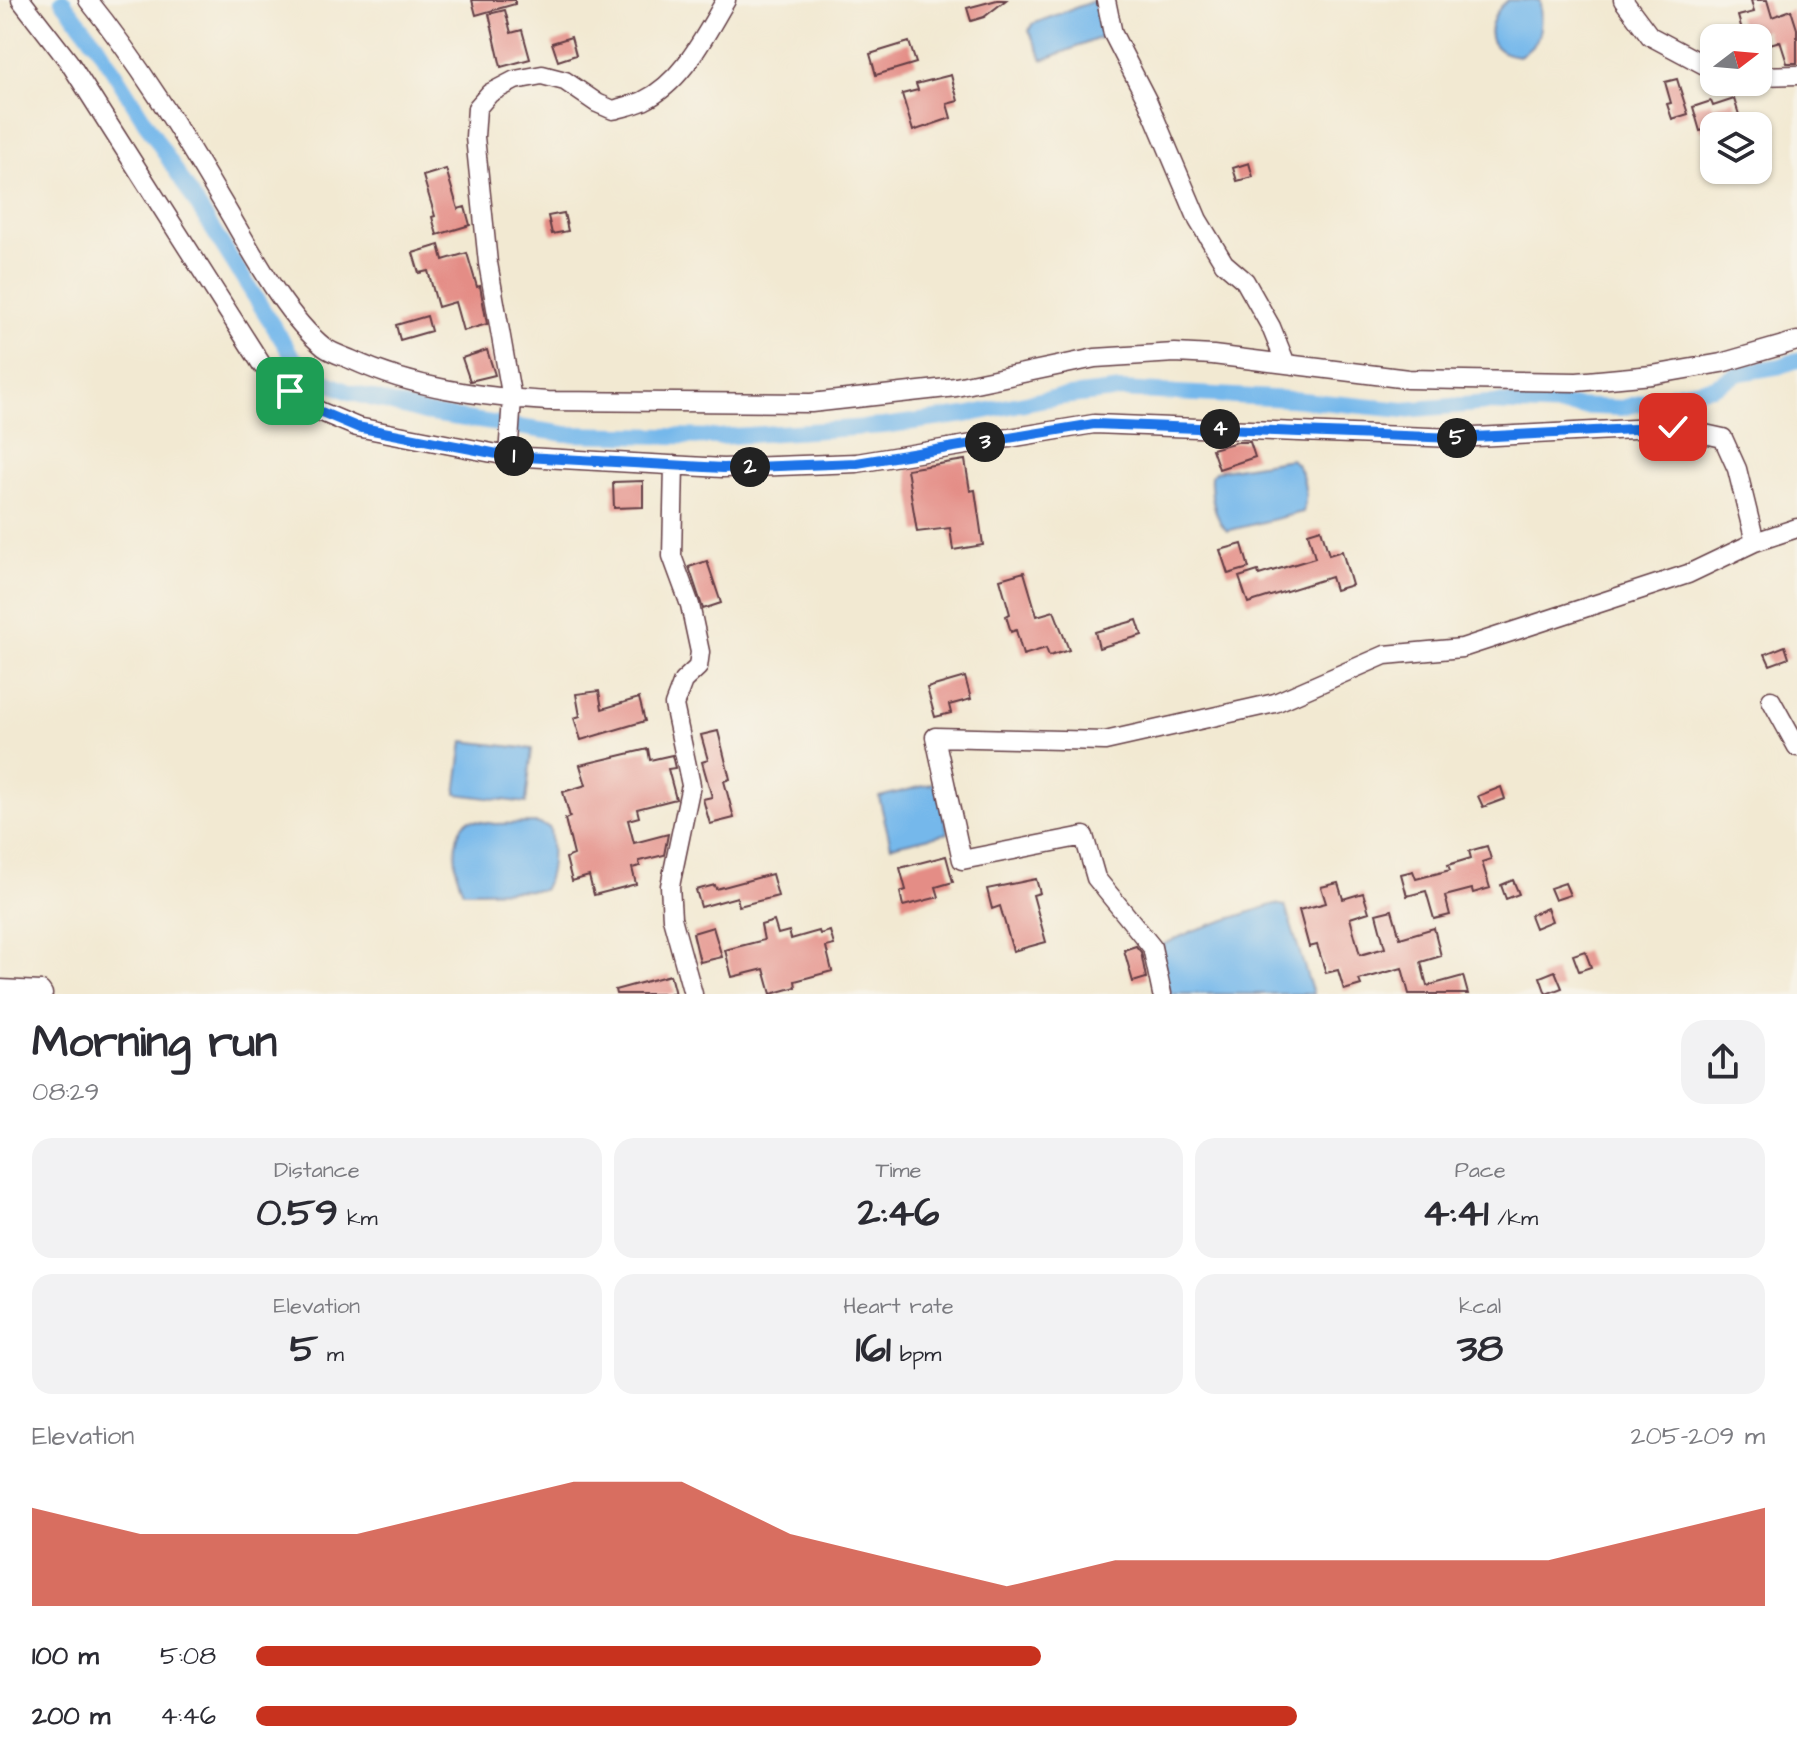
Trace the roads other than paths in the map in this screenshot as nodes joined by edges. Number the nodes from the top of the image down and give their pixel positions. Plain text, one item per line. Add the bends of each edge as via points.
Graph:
1 (21, 0) edge
2 (88, 0) edge
3 (726, 0) edge
4 (1106, 0) edge
5 (1623, 0) edge
6 (1700, 63) edge
7 (1797, 75) edge
8 (1772, 76) edge
9 (1797, 341) edge
10 (1286, 364) junction
11 (512, 399) junction
12 (508, 456) junction
13 (674, 465) junction
14 (1797, 528) edge
15 (1755, 542) junction
16 (1771, 700) dead end
17 (1797, 747) edge
18 (0, 989) edge
19 (43, 994) edge
20 (693, 994) edge
21 (1162, 994) edge

1 - 12 street via 69,62 262,365 319,411 357,427
2 - 11 street via 186,140 288,308 325,348 392,376
3 - 11 street via 683,66 645,100 613,110 565,81 542,75 515,80 490,93 477,108 475,137 488,263
4 - 10 street via 1113,34 1198,220 1224,263 1245,281
5 - 6 street via 1650,36
7 - 8 street
9 - 10 street via 1721,363 1577,382 1408,379
10 - 11 street via 1175,353 1095,358 956,387 811,403
11 - 12 street
12 - 13 street
13 - 15 street via 857,463 1094,424 1455,438 1673,427 1723,438 1737,469
13 - 20 street via 672,556 700,652 698,667 683,681 674,705 691,785 670,886 672,918
14 - 15 street
15 - 21 street via 1688,574 1462,648 1385,655 1275,703 1105,741 935,737 962,860 1084,836 1096,878 1152,947
16 - 17 street
18 - 19 street

